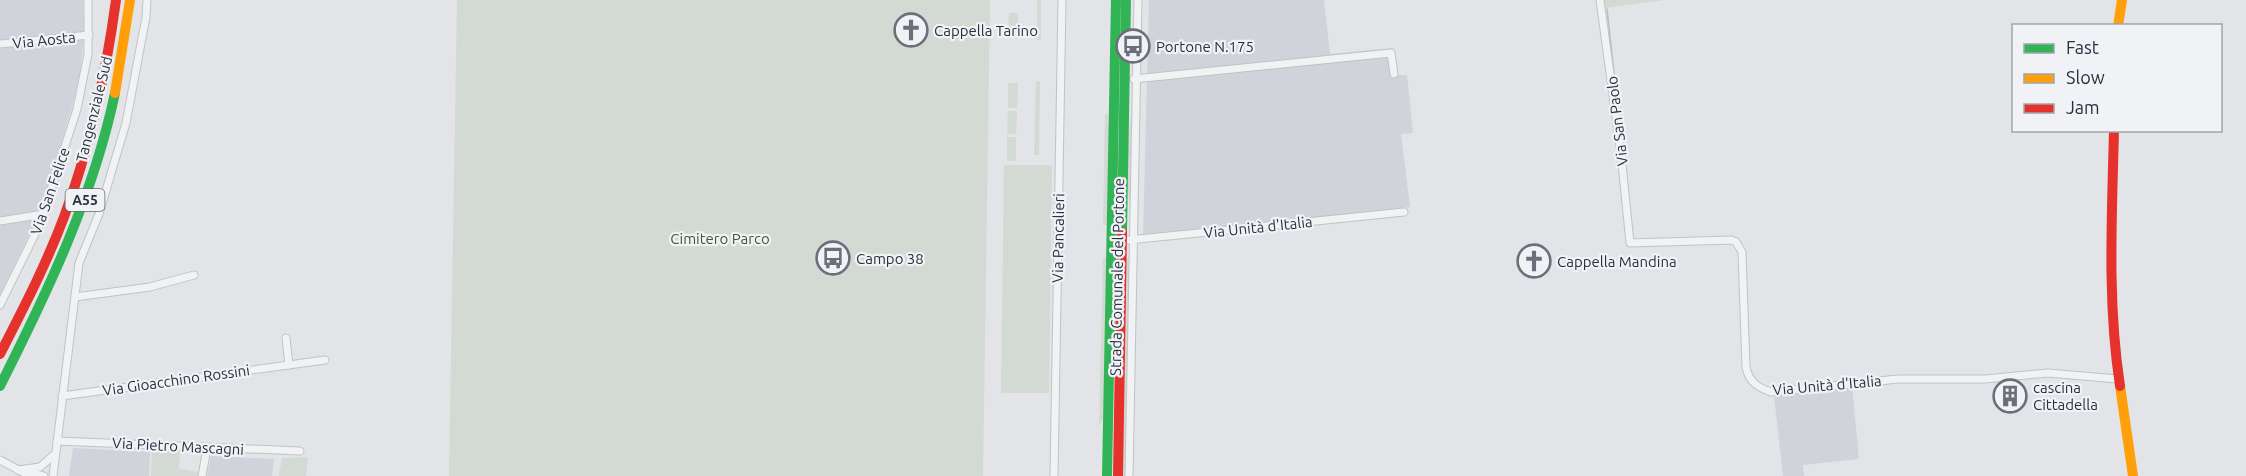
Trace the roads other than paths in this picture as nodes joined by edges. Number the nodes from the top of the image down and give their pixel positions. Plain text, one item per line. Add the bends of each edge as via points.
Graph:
1 (88, 0) edge
2 (116, 0) edge
3 (130, 0) edge
4 (147, 0) edge
5 (1062, 0) edge
6 (1116, 0) edge
7 (1126, 0) edge
8 (1138, 0) edge
9 (1600, 0) edge
10 (2122, 0) edge
11 (2118, 24) edge
12 (89, 35) junction
13 (0, 44) edge
14 (1394, 74) dead end
15 (1126, 79) junction
16 (2114, 132) edge
17 (1404, 212) dead end
18 (44, 214) junction
19 (0, 221) edge
20 (1122, 240) junction
21 (1630, 243) joint
22 (194, 275) dead end
23 (75, 297) junction
24 (0, 305) edge
25 (286, 338) dead end
26 (0, 354) edge
27 (325, 360) dead end
28 (289, 364) junction
29 (2118, 379) junction
30 (0, 386) edge
31 (62, 396) junction
32 (57, 441) junction
33 (207, 448) junction
34 (300, 452) dead end
35 (56, 453) junction
36 (0, 460) edge
37 (18, 470) junction
38 (30, 476) edge
39 (44, 476) edge
40 (53, 476) edge
41 (202, 476) edge
42 (1054, 476) edge
43 (1107, 476) edge
44 (1118, 476) edge
45 (1129, 476) edge
46 (2133, 476) edge

1 - 12 street, Via San Felice
2 - 26 main road, Tangenziale Sud / A55 via 100,96 71,196 36,285
3 - 30 main road, Tangenziale Sud / A55 via 116,91 90,185 53,280
4 - 23 street via 126,123 99,214 79,263
5 - 42 street, Via Pancalieri
6 - 15 main road, Strada Comunale del Portone
7 - 15 main road, Strada Comunale del Portone
8 - 15 street, Strada Comunale del Portone
9 - 21 street, Via San Paolo
10 - 11 main road
12 - 13 street, Via Aosta
12 - 18 street, Via San Felice via 77,109
14 - 15 street via 1391,53
15 - 20 main road, Strada Comunale del Portone
15 - 20 street, Strada Comunale del Portone
16 - 29 main road via 2111,301
17 - 20 street, Via Unità d'Italia
18 - 19 street
18 - 24 street, Via San Felice
20 - 43 main road, Strada Comunale del Portone
20 - 44 main road, Strada Comunale del Portone
20 - 45 street, Strada Comunale del Portone
21 - 29 street, Via Unità d'Italia via 1736,242 1742,252 1748,376 1754,384 1771,392 1898,379 1985,379 2048,373
22 - 23 street via 150,287
23 - 31 street
25 - 28 street
27 - 28 street, Via Gioacchino Rossini
28 - 31 street, Via Gioacchino Rossini
29 - 46 main road
31 - 32 street
32 - 33 street, Via Pietro Mascagni
32 - 35 street
33 - 34 street, Via Pietro Mascagni
33 - 41 street
35 - 37 street via 44,466
35 - 40 street
36 - 37 street
37 - 38 street
37 - 39 street

